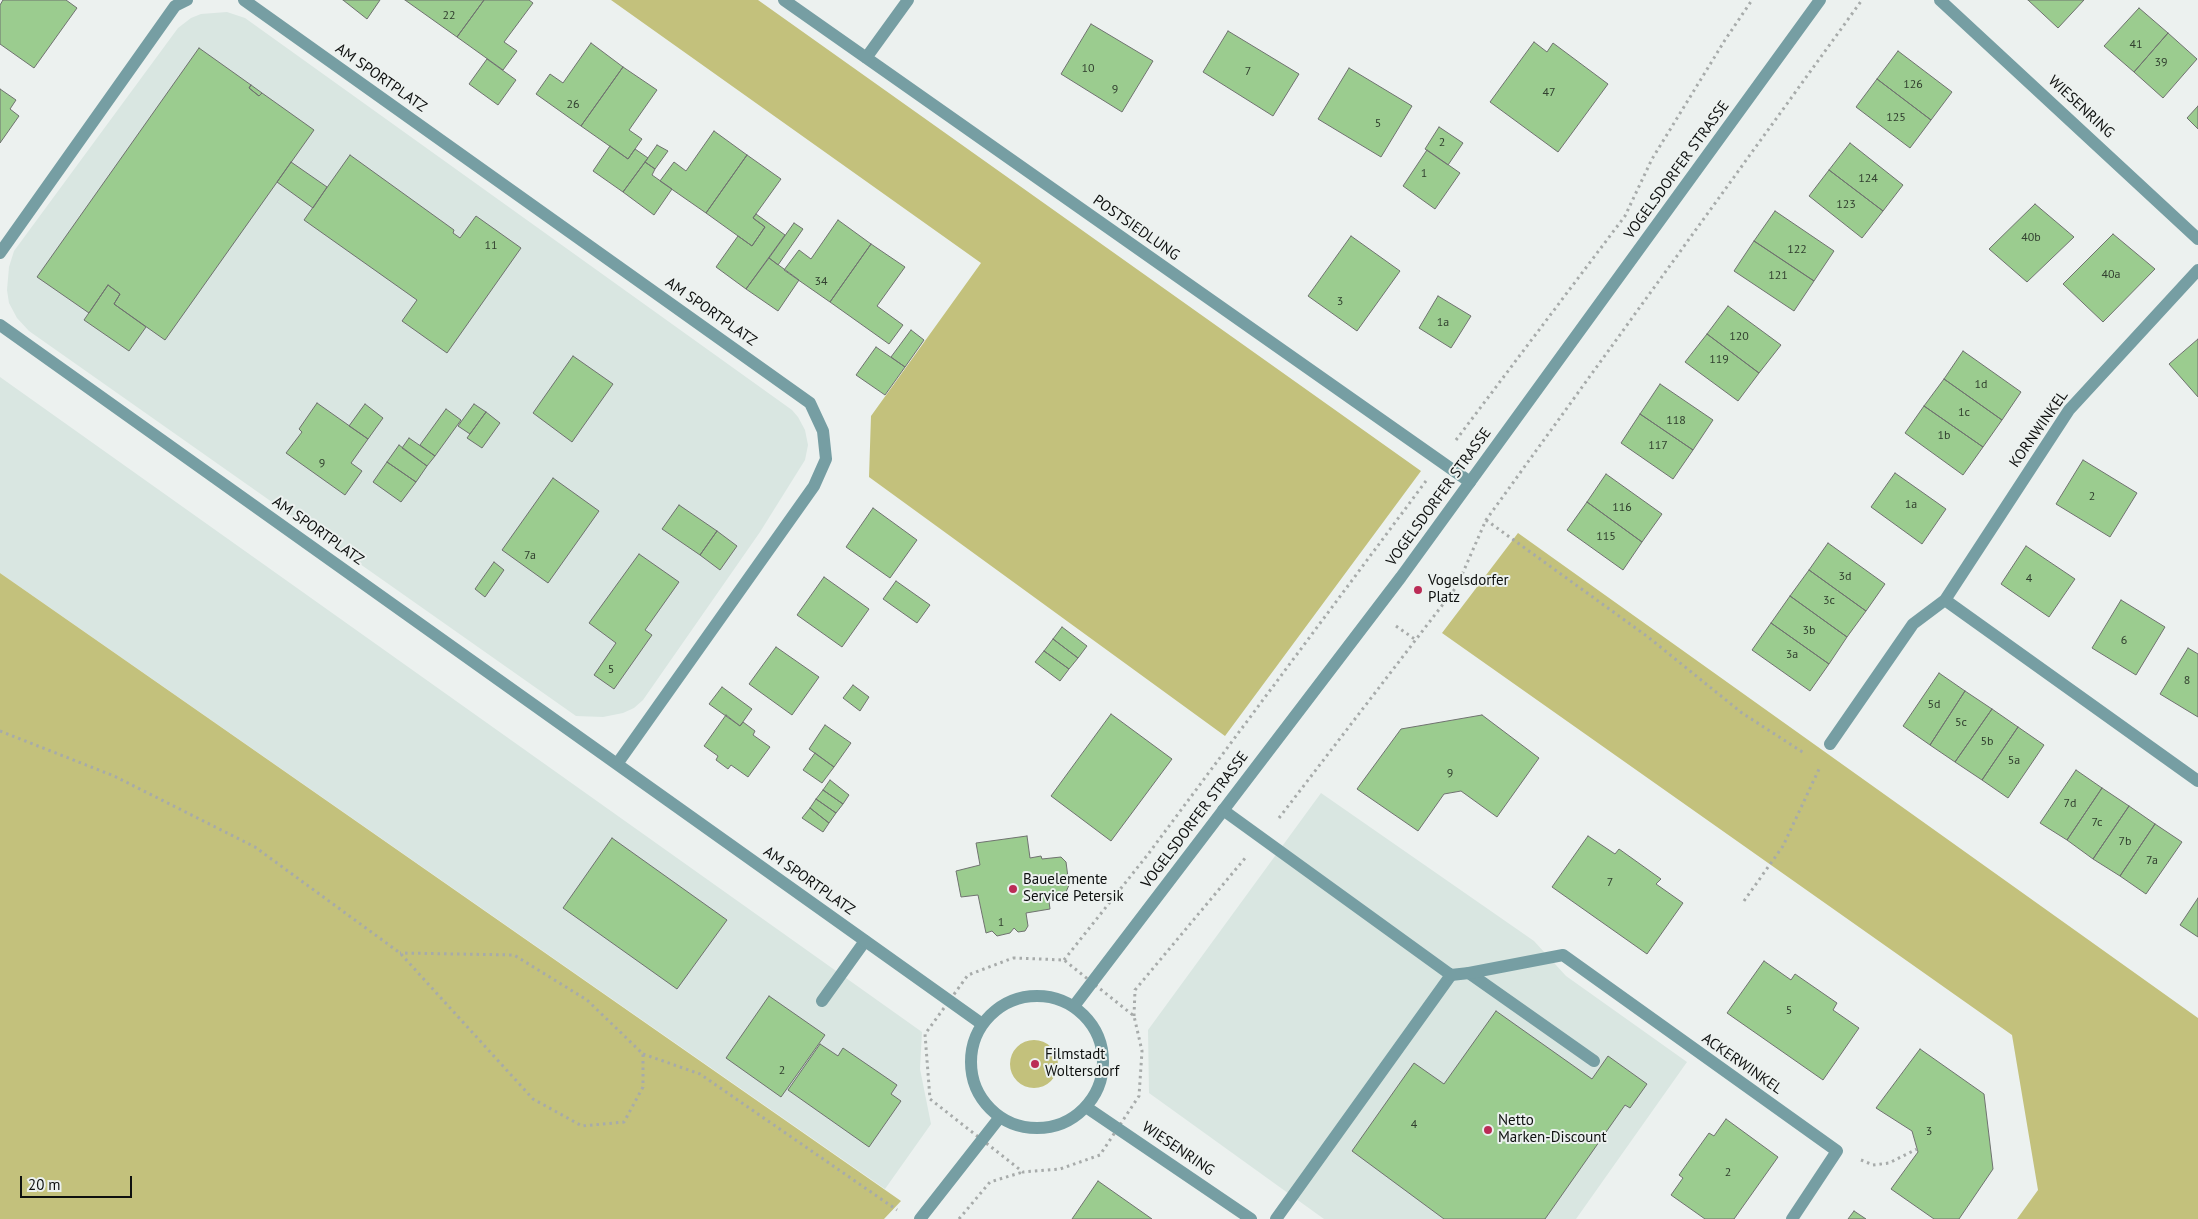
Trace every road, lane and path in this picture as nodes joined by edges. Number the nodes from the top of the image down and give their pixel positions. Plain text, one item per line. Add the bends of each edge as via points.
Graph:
1 (187, 0) edge
2 (244, 0) edge
3 (784, 0) edge
4 (908, 0) edge
5 (1752, 0) edge
6 (1820, 0) edge
7 (1862, 0) edge
8 (1940, 0) edge
9 (866, 58) junction
10 (2198, 239) edge
11 (0, 253) edge
12 (2198, 270) edge
13 (0, 325) edge
14 (1521, 354) junction
15 (1526, 358) dead end
16 (1440, 461) junction
17 (1470, 482) junction
18 (1486, 520) junction
19 (1945, 600) junction
20 (1393, 624) dead end
21 (1416, 640) junction
22 (0, 731) edge
23 (1830, 744) joint
24 (617, 764) junction
25 (1822, 764) junction
26 (2198, 781) edge
27 (1223, 810) junction
28 (1263, 839) junction
29 (1744, 901) dead end
30 (865, 941) junction
31 (400, 953) junction
32 (1064, 960) junction
33 (1469, 973) junction
34 (1451, 974) junction
35 (1093, 983) junction
36 (822, 1001) dead end
37 (950, 1001) junction
38 (1074, 1006) junction
39 (1134, 1016) junction
40 (982, 1024) junction
41 (643, 1054) junction
42 (1594, 1061) dead end
43 (1086, 1107) junction
44 (1000, 1117) junction
45 (1117, 1128) junction
46 (983, 1139) junction
47 (1917, 1149) dead end
48 (1837, 1151) junction
49 (1023, 1172) junction
50 (902, 1213) dead end
51 (920, 1219) edge
52 (960, 1219) edge
53 (1251, 1219) edge
54 (1276, 1219) edge
55 (1792, 1219) edge

1 - 11 street via 175,6
2 - 24 street, AM SPORTPLATZ via 810,402 823,432 826,459 814,486
3 - 9 street, POSTSIEDLUNG
4 - 9 street
5 - 14 path via 1652,159 1625,216
6 - 17 street, VOGELSDORFER STRASSE
7 - 18 path
8 - 10 street, WIESENRING
9 - 16 street, POSTSIEDLUNG
12 - 19 street, KORNWINKEL via 2069,410
13 - 24 street, AM SPORTPLATZ
14 - 15 path
14 - 16 path
16 - 17 street, POSTSIEDLUNG
16 - 32 path via 1149,853
17 - 27 street, VOGELSDORFER STRASSE
18 - 21 path via 1457,586
18 - 25 path via 1648,637 1742,713
19 - 23 street, KORNWINKEL via 1913,624
19 - 26 street
20 - 21 path
21 - 28 path
22 - 31 path via 114,776 255,847
23 - 25 path
24 - 30 street, AM SPORTPLATZ
25 - 29 path via 1783,846
27 - 28 street
27 - 35 street, VOGELSDORFER STRASSE
28 - 34 street
28 - 39 path via 1233,870 1135,990
30 - 36 street
30 - 37 street, AM SPORTPLATZ
31 - 41 path via 514,955 587,1000
31 - 41 path via 533,1099 582,1126 624,1122 643,1087
32 - 35 path
32 - 37 path via 1013,958 968,974
33 - 34 street
33 - 42 street
33 - 48 street, ACKERWINKEL via 1563,955
34 - 54 street
35 - 38 street, VOGELSDORFER STRASSE
35 - 39 path
37 - 40 street, AM SPORTPLATZ
37 - 46 path via 926,1034 930,1099
38 - 40 street via 1054,998 1033,995 1012,1000
38 - 43 street via 1090,1023 1101,1043 1104,1065 1099,1088
39 - 45 path via 1142,1051 1139,1096
40 - 44 street via 972,1047 970,1067 975,1086 985,1104
41 - 50 path via 700,1074
43 - 44 street via 1072,1119 1055,1126 1017,1125
43 - 45 street, WIESENRING
44 - 46 street
45 - 49 path via 1100,1155 1060,1169
45 - 53 street, WIESENRING
46 - 49 path
46 - 51 street
47 - 48 path via 1889,1163 1873,1165
48 - 55 street
49 - 52 path via 990,1182

